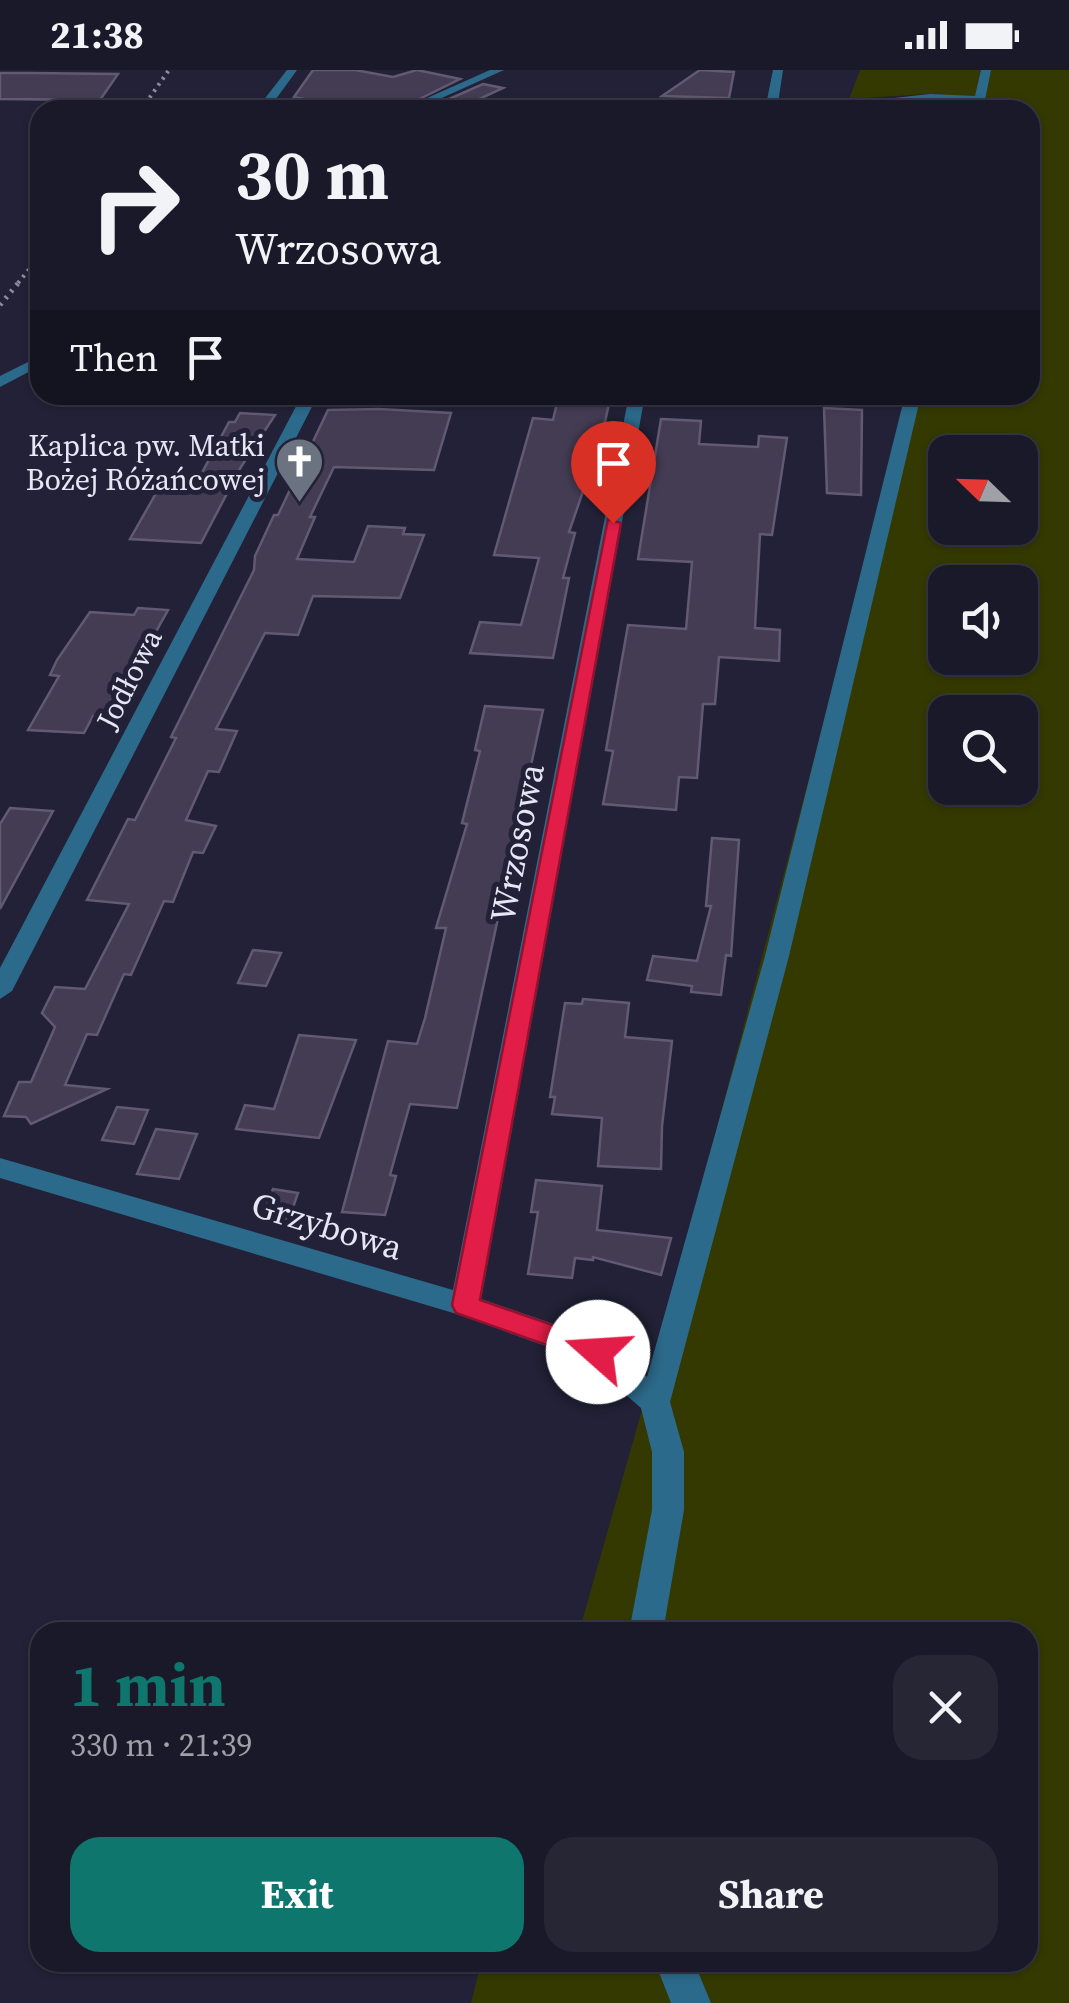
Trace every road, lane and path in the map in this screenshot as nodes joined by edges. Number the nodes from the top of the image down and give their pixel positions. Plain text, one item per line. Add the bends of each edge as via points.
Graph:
1 (292, 70) edge
2 (499, 70) edge
3 (778, 70) edge
4 (986, 70) edge
5 (270, 100) edge
6 (429, 100) edge
7 (773, 100) edge
8 (898, 100) edge
9 (951, 100) edge
10 (979, 100) edge
11 (30, 366) edge
12 (0, 382) edge
13 (305, 405) edge
14 (635, 405) edge
15 (910, 405) edge
16 (0, 991) edge
17 (0, 1168) edge
18 (466, 1305) junction
19 (655, 1402) junction
20 (648, 1622) edge
21 (678, 1972) edge
22 (690, 2003) edge

1 - 5 street
2 - 6 street
3 - 7 street
4 - 10 street
8 - 9 street
11 - 12 street
13 - 16 street, Jodłowa
14 - 18 street, Wrzosowa
15 - 19 street via 777,956
17 - 18 street, Grzybowa
18 - 19 street, Grzybowa via 598,1352
19 - 20 street via 668,1452 668,1510
21 - 22 street

